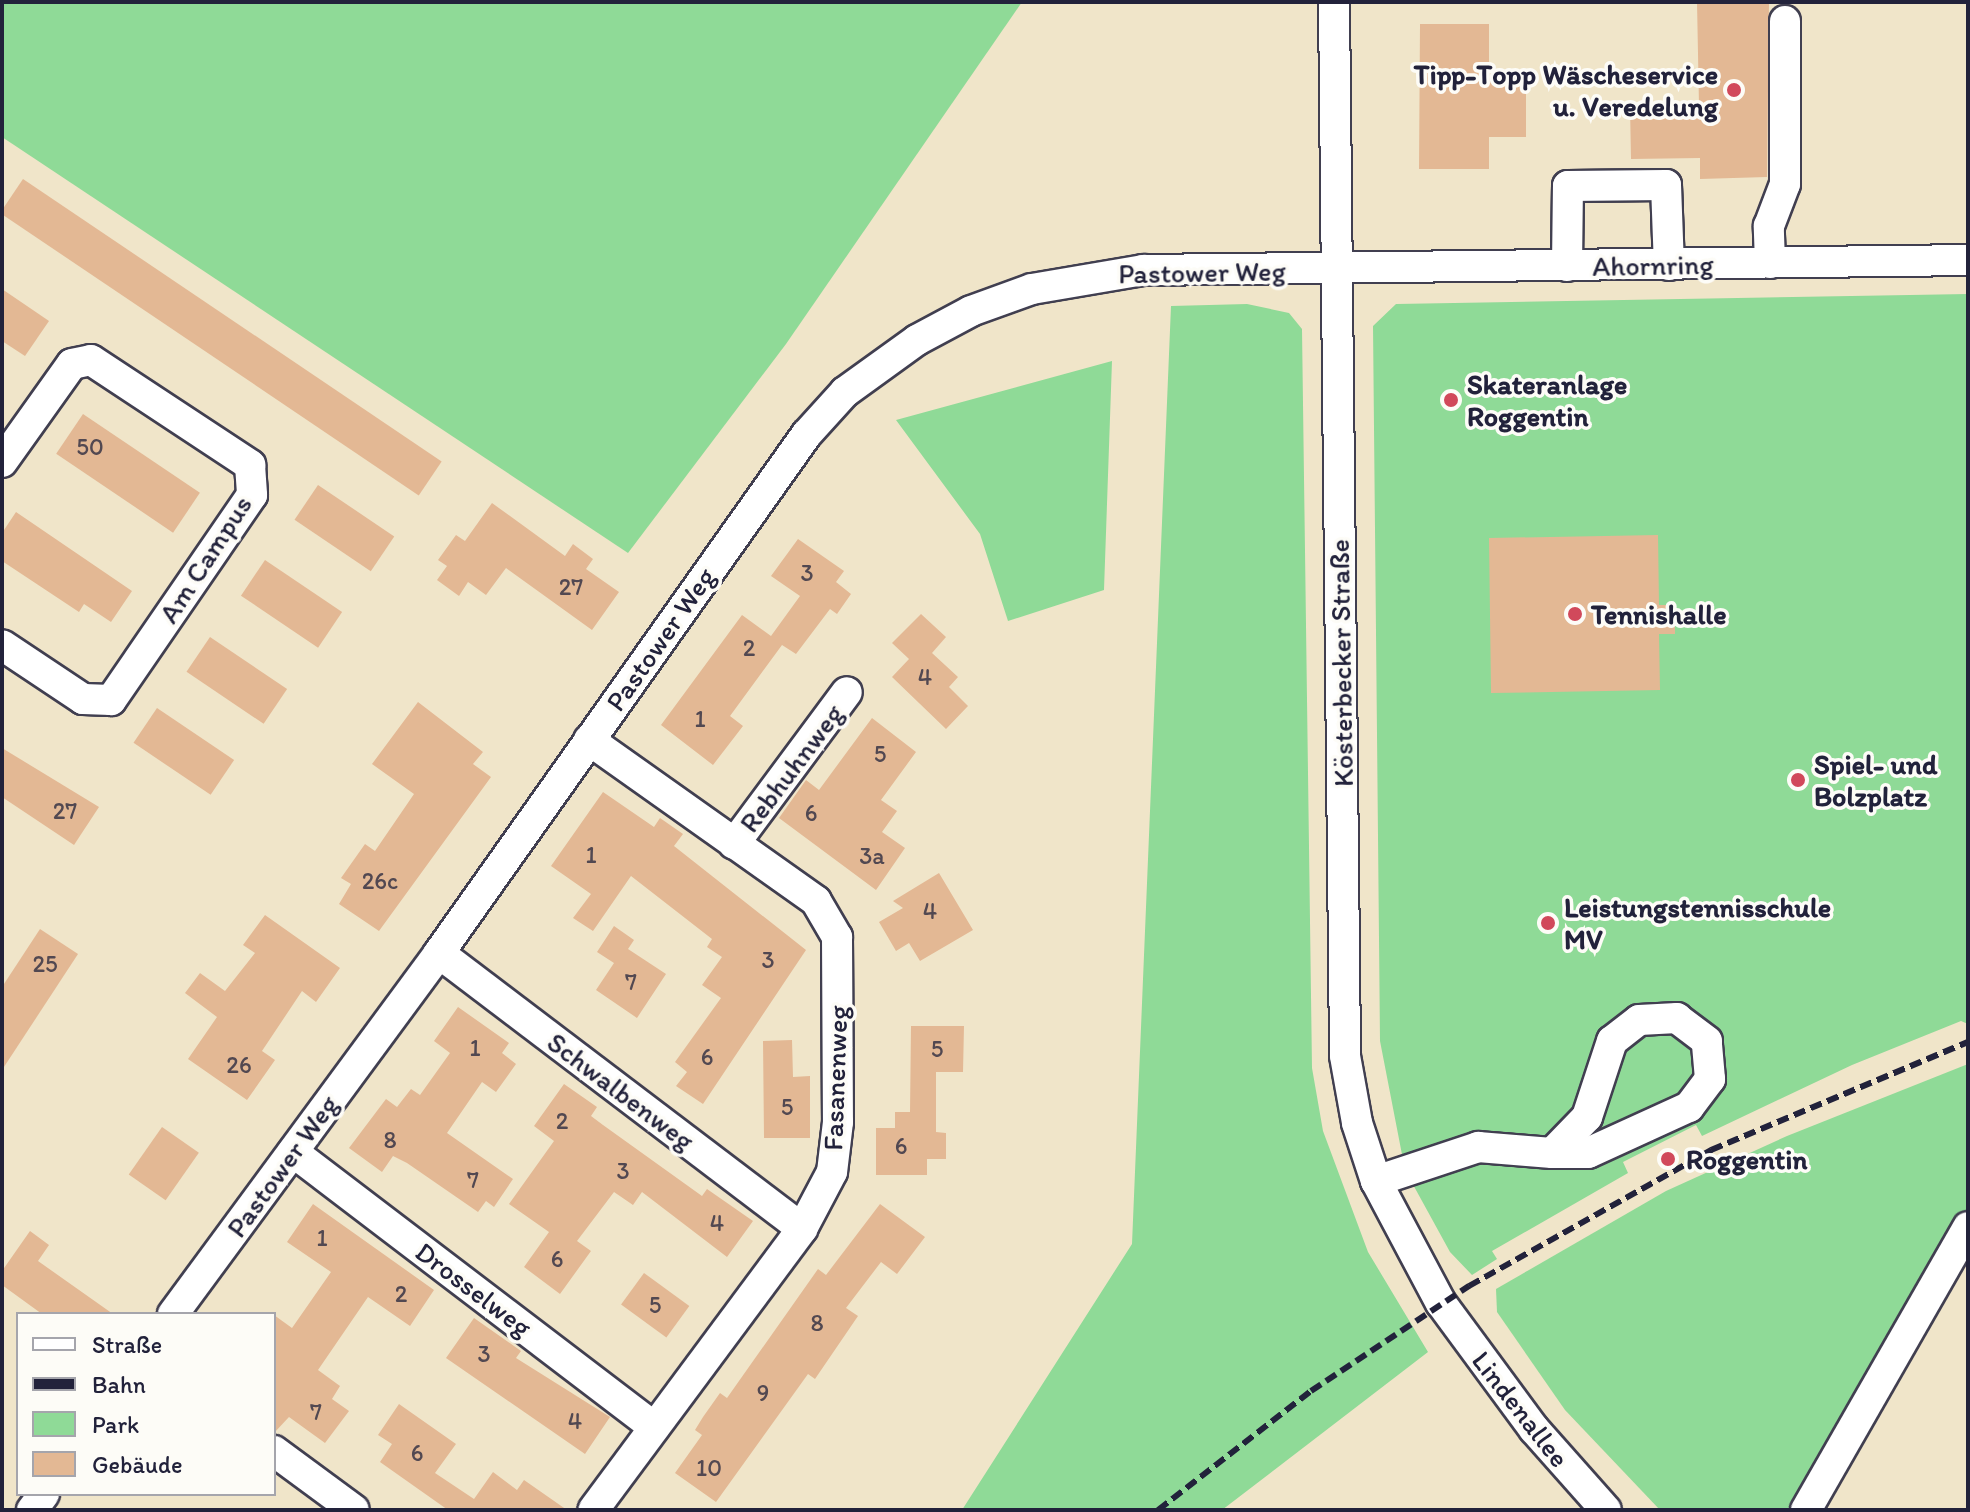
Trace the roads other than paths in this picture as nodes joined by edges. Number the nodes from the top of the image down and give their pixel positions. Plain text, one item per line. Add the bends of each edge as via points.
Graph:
1 (1334, 2) edge
2 (1785, 21) dead end
3 (1968, 260) edge
4 (1770, 263) junction
5 (1669, 265) junction
6 (1567, 266) junction
7 (1338, 269) junction
8 (2, 462) edge
9 (2, 645) edge
10 (847, 692) dead end
11 (589, 740) junction
12 (734, 844) junction
13 (439, 953) junction
14 (293, 1152) junction
15 (1552, 1153) junction
16 (1376, 1181) junction
17 (1968, 1227) edge
18 (802, 1229) junction
19 (1441, 1303) joint
20 (174, 1312) edge
21 (654, 1427) junction
22 (276, 1452) edge
23 (354, 1510) edge
24 (593, 1510) edge
25 (1606, 1510) edge
26 (1806, 1510) edge

1 - 7 street, Kösterbecker Straße
2 - 4 street via 1785,184 1769,226
3 - 4 street, Ahornring
4 - 5 street, Ahornring
5 - 6 street, Ahornring
5 - 6 street via 1666,185 1596,185 1568,186
6 - 7 street, Ahornring
7 - 11 street, Pastower Weg via 1143,270 1086,276 971,311 917,340 845,392 806,435
7 - 16 street, Kösterbecker Straße via 1345,1056 1357,1123
8 - 9 street, Am Campus via 72,364 91,360 250,465 252,495 111,700 83,699
10 - 12 street, Rebhuhnweg
11 - 12 street, Fasanenweg
11 - 13 street, Pastower Weg
12 - 18 street, Fasanenweg via 816,901 837,937 838,1122 832,1172
13 - 14 street, Pastower Weg
13 - 18 street, Schwalbenweg
14 - 20 street, Pastower Weg
14 - 21 street, Drosselweg
15 - 15 street via 1588,1153 1689,1107 1710,1079 1707,1041 1677,1018 1639,1020 1612,1041 1587,1117
15 - 16 street via 1478,1147
16 - 19 street, Kösterbecker Straße
17 - 26 street
18 - 21 street, Fasanenweg
19 - 25 street, Lindenallee via 1534,1429
21 - 24 street, Fasanenweg
22 - 23 street

